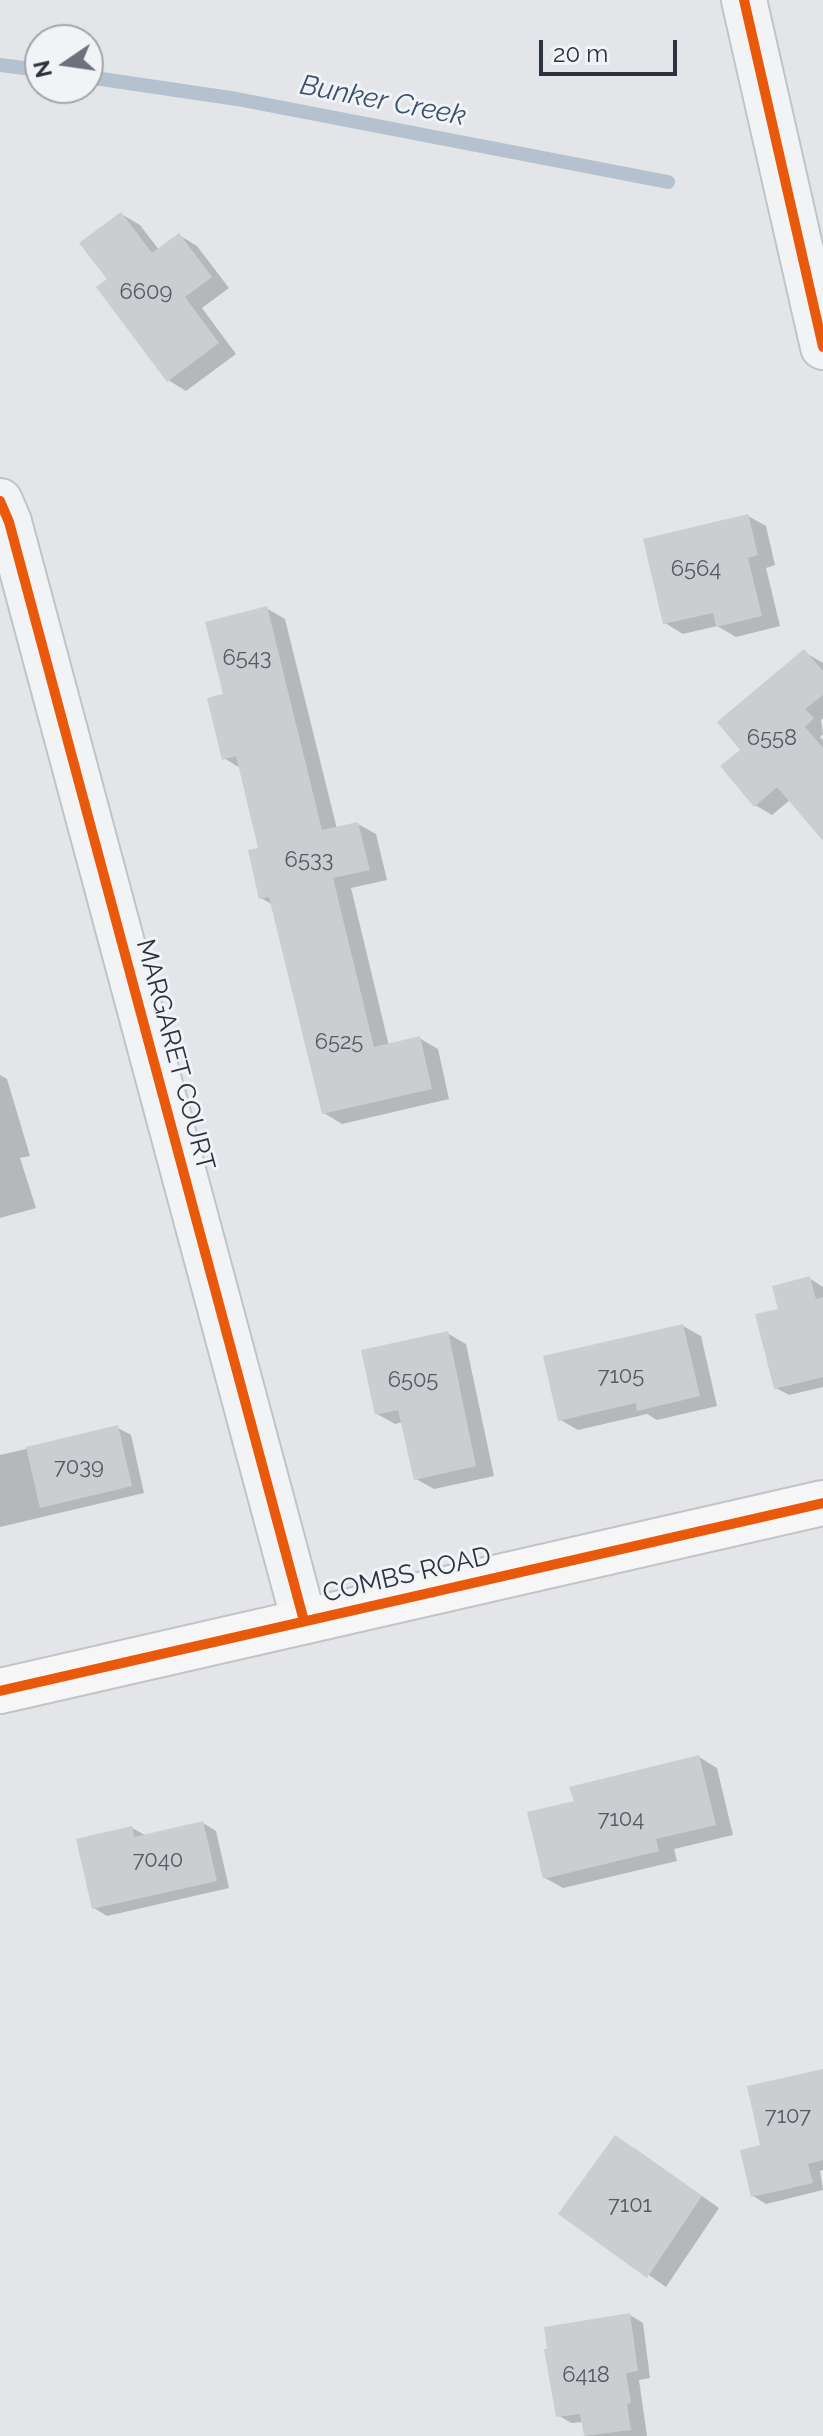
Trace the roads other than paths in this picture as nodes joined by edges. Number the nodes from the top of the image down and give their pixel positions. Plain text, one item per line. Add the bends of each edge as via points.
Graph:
1 (744, 0) edge
2 (823, 347) edge
3 (0, 501) edge
4 (823, 1503) edge
5 (304, 1621) junction
6 (0, 1691) edge

1 - 2 street
3 - 5 street, MARGARET COURT
4 - 5 street, COMBS ROAD
5 - 6 street, COMBS ROAD

